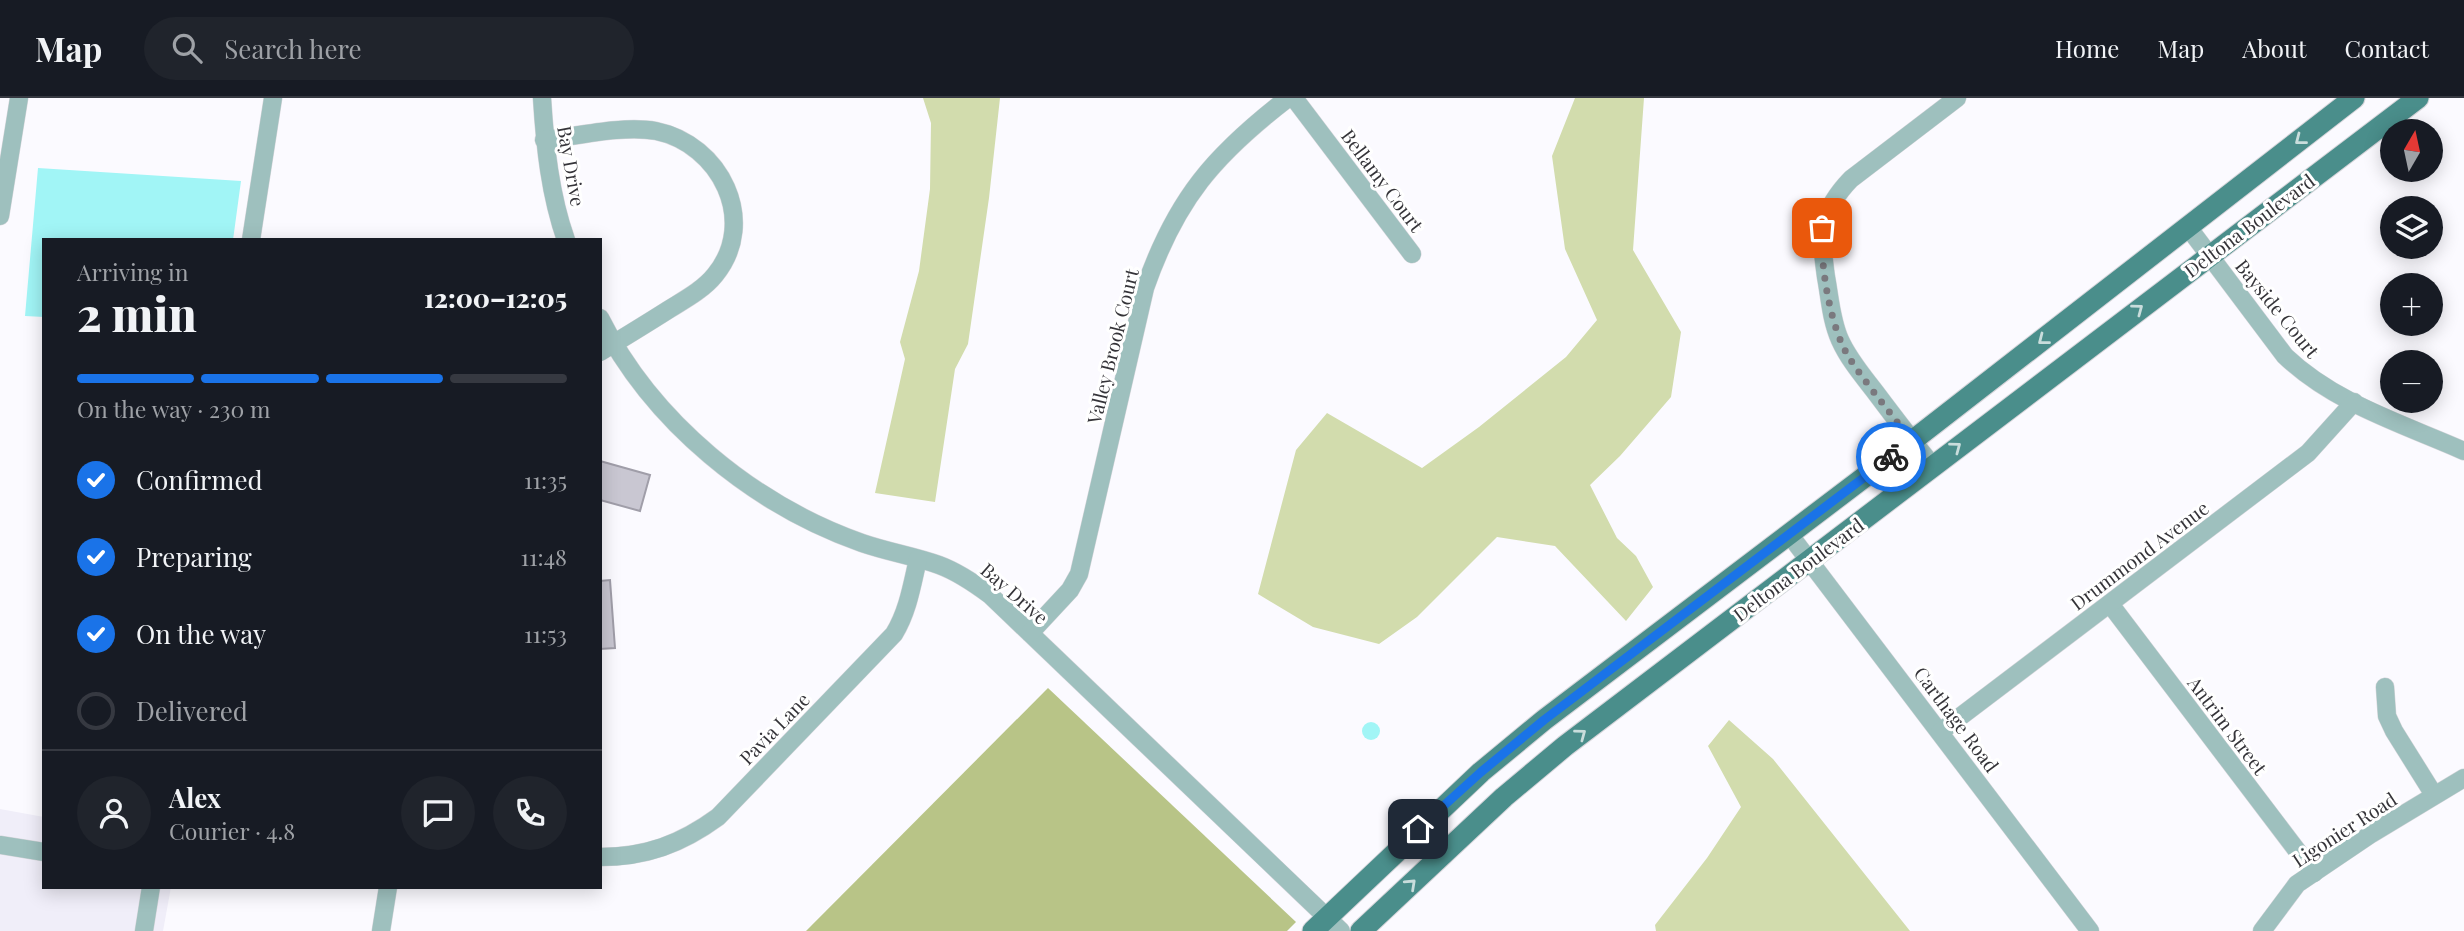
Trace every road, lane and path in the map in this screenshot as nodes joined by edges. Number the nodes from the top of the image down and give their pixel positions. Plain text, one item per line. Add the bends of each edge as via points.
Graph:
1 (19, 98) edge
2 (273, 98) edge
3 (542, 98) edge
4 (1287, 98) edge
5 (1294, 98) edge
6 (1957, 98) edge
7 (2354, 98) edge
8 (2418, 98) edge
9 (544, 140) junction
10 (0, 216) edge
11 (2188, 227) junction
12 (251, 238) edge
13 (565, 238) edge
14 (1412, 254) dead end
15 (2209, 256) junction
16 (602, 327) edge
17 (607, 348) edge
18 (2354, 402) junction
19 (1912, 442) junction
20 (2464, 451) edge
21 (1932, 465) junction
22 (1789, 534) junction
23 (918, 559) junction
24 (1810, 562) junction
25 (2110, 604) junction
26 (1030, 632) junction
27 (2385, 687) dead end
28 (1940, 732) junction
29 (2464, 778) edge
30 (2434, 795) junction
31 (0, 845) edge
32 (42, 852) edge
33 (602, 857) edge
34 (2314, 873) junction
35 (151, 889) edge
36 (388, 889) edge
37 (1327, 927) edge
38 (144, 931) edge
39 (381, 931) edge
40 (1361, 931) edge
41 (2090, 931) edge
42 (2262, 931) edge

1 - 10 street
2 - 12 street
3 - 9 street, Bay Drive
4 - 26 street, Valley Brook Court via 1223,152 1198,181 1163,239 1145,288 1079,574
5 - 14 street, Bellamy Court
6 - 19 street via 1851,178 1837,192 1822,228 1839,338
7 -> 11 main road, Deltona Boulevard
8 - 15 main road, Deltona Boulevard
9 - 13 street, Bay Drive
9 - 17 street via 636,129 664,133 701,153 728,189 733,234 725,261 714,277
11 - 15 street, Bayside Court
11 -> 19 main road, Deltona Boulevard
15 - 18 street, Bayside Court via 2285,356 2303,374
21 -> 15 main road, Deltona Boulevard
16 - 17 street, Bay Drive
17 - 23 street, Bay Drive via 676,422 744,481 820,525
18 - 20 street, Bayside Court
18 - 25 street, Drummond Avenue via 2308,453
19 - 21 street
19 - 22 main road, Deltona Boulevard
21 - 24 main road, Deltona Boulevard
22 - 24 street, Carthage Road
22 - 37 main road, Deltona Boulevard via 1481,772
23 - 26 street, Bay Drive via 966,578
23 - 33 street, Pavia Lane via 909,602 894,634 718,817 686,838 650,853
24 - 28 street, Carthage Road
40 -> 24 main road, Deltona Boulevard via 1565,746
25 - 28 street, Drummond Avenue
25 - 34 street, Antrim Street
26 - 37 street, Bay Drive
27 - 30 street via 2387,716
28 - 41 street, Carthage Road
29 - 30 street, Ligonier Road
30 - 34 street, Ligonier Road
31 - 32 street
34 - 42 street, Ligonier Road via 2284,898
35 - 38 street
36 - 39 street

